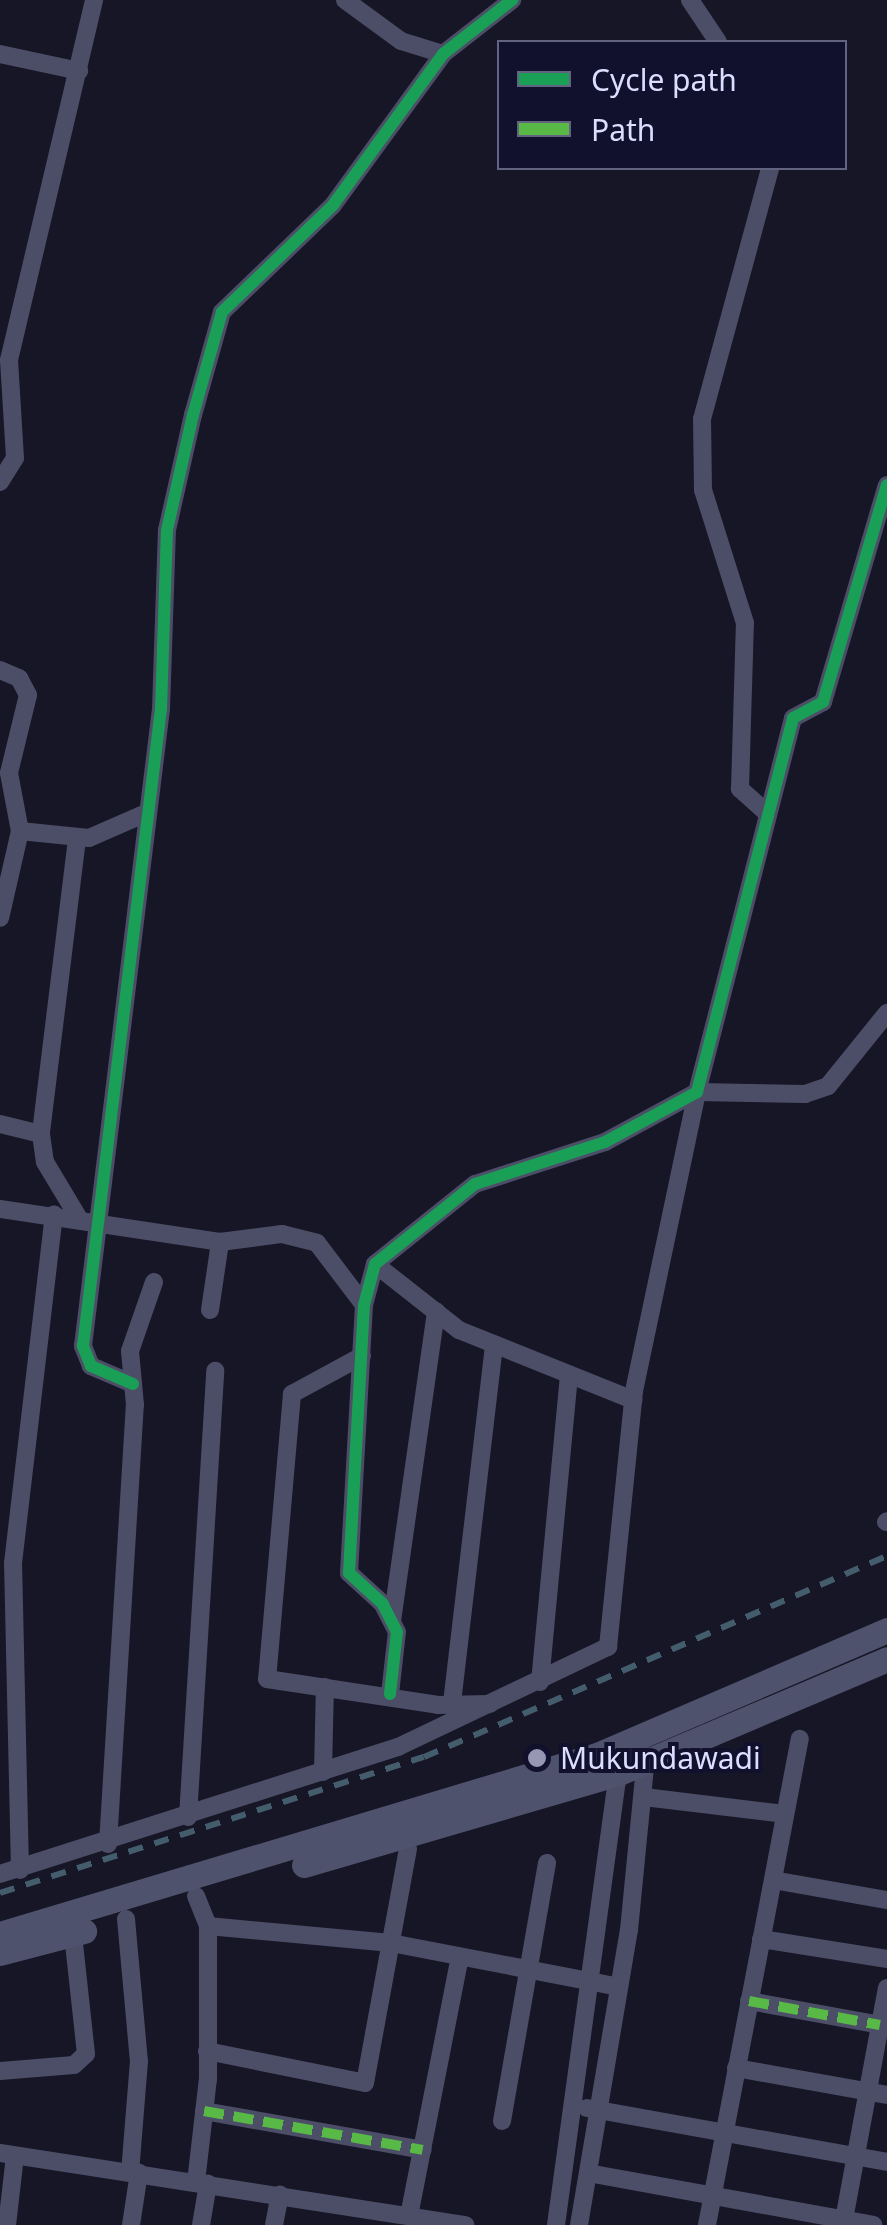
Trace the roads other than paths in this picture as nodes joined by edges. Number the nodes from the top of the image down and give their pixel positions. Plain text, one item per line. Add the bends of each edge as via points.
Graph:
1 (94, 0) edge
2 (345, 0) edge
3 (512, 0) edge
4 (690, 0) edge
5 (717, 40) edge
6 (0, 54) edge
7 (443, 54) junction
8 (80, 71) junction
9 (769, 170) edge
10 (0, 482) edge
11 (887, 485) edge
12 (0, 670) edge
13 (144, 814) junction
14 (768, 814) junction
15 (20, 831) junction
16 (78, 839) junction
17 (0, 918) edge
18 (887, 1013) edge
19 (697, 1092) junction
20 (0, 1124) edge
21 (40, 1134) junction
22 (0, 1208) edge
23 (54, 1214) junction
24 (88, 1218) junction
25 (220, 1242) junction
26 (376, 1264) junction
27 (154, 1282) dead end
28 (364, 1305) junction
29 (210, 1310) dead end
30 (436, 1312) junction
31 (494, 1344) junction
32 (362, 1356) junction
33 (215, 1372) dead end
34 (569, 1374) junction
35 (133, 1384) junction
36 (633, 1400) junction
37 (6, 1559) edge
38 (392, 1620) junction
39 (887, 1630) edge
40 (887, 1659) edge
41 (540, 1682) junction
42 (325, 1687) junction
43 (390, 1694) junction
44 (452, 1702) junction
45 (496, 1704) junction
46 (646, 1734) junction
47 (800, 1739) dead end
48 (618, 1746) junction
49 (646, 1764) junction
50 (323, 1772) junction
51 (619, 1774) junction
52 (644, 1798) junction
53 (785, 1814) junction
54 (188, 1817) junction
55 (108, 1844) junction
56 (408, 1848) dead end
57 (547, 1862) dead end
58 (20, 1870) junction
59 (0, 1874) edge
60 (773, 1880) junction
61 (196, 1896) junction
62 (887, 1900) edge
63 (126, 1919) junction
64 (208, 1926) junction
65 (0, 1934) edge
66 (73, 1934) junction
67 (761, 1938) junction
68 (391, 1943) junction
69 (0, 1953) edge
70 (460, 1957) junction
71 (887, 1959) edge
72 (530, 1970) junction
73 (595, 1982) junction
74 (619, 1988) junction
75 (887, 1988) edge
76 (750, 2001) junction
77 (884, 2026) edge
78 (207, 2051) junction
79 (736, 2068) junction
80 (0, 2070) edge
81 (878, 2093) edge
82 (575, 2106) junction
83 (598, 2110) junction
84 (204, 2111) junction
85 (502, 2121) dead end
86 (724, 2133) junction
87 (423, 2150) junction
88 (7, 2154) edge
89 (856, 2157) junction
90 (887, 2162) edge
91 (135, 2172) junction
92 (588, 2174) junction
93 (202, 2182) junction
94 (280, 2195) junction
95 (712, 2198) junction
96 (343, 2206) junction
97 (409, 2216) junction
98 (844, 2223) edge
99 (6, 2225) edge
100 (131, 2225) edge
101 (201, 2225) edge
102 (274, 2225) edge
103 (340, 2225) edge
104 (465, 2225) edge
105 (556, 2225) edge
106 (579, 2225) edge
107 (707, 2225) edge
108 (873, 2225) edge

1 - 8 street
2 - 7 street via 400,41
3 - 7 street
4 - 5 street
6 - 8 street
7 - 13 street via 333,205 222,312 167,530 162,709
8 - 10 street via 6,371 15,458
9 - 14 street via 702,419 703,490 745,622 740,789
11 - 14 street via 823,702 793,718
12 - 15 street via 20,678 28,695 9,773
13 - 16 street
13 - 24 street via 118,1102
14 - 19 street
15 - 16 street
15 - 17 street
16 - 21 street
18 - 19 street via 828,1086 805,1094
19 - 26 street via 605,1142 475,1184
19 - 36 street
20 - 21 street
21 - 24 street via 45,1162
22 - 23 street
23 - 24 street
23 - 37 street
24 - 25 street
24 - 35 street via 83,1356
25 - 28 street via 282,1234 316,1244
25 - 29 street
26 - 28 street
26 - 30 street
27 - 35 street via 131,1340
28 - 32 street
30 - 31 street
30 - 38 street
31 - 34 street
31 - 44 street
32 - 38 street via 349,1574
32 - 42 street via 292,1394 268,1679
33 - 54 street
34 - 36 street
34 - 41 street
35 - 55 street
36 - 41 street via 608,1647
37 - 58 street
38 - 43 street
39 - 46 street
40 - 49 street
41 - 45 street
42 - 43 street
42 - 50 street
43 - 44 street
44 - 45 street
45 - 50 street
46 - 48 street
46 - 49 street
47 - 53 street
48 - 51 street
48 - 65 street
49 - 51 street
49 - 52 street
50 - 54 street
51 - 61 street
51 - 73 street
52 - 53 street
52 - 74 street
53 - 60 street
54 - 55 street
55 - 58 street
56 - 68 street
57 - 72 street
58 - 59 street
60 - 62 street
60 - 67 street
61 - 63 street
61 - 64 street
63 - 66 street
63 - 91 street via 139,2060
64 - 68 street
64 - 78 street
66 - 69 street
66 - 80 street via 86,2054 74,2065
67 - 71 street
67 - 76 street
68 - 70 street
68 - 78 street via 366,2083
70 - 72 street
70 - 87 street
72 - 73 street
72 - 85 street
73 - 74 street
73 - 82 street
74 - 83 street
75 - 77 street
76 - 77 street
76 - 79 street
77 - 81 street
78 - 84 street
79 - 81 street
79 - 86 street
81 - 89 street
82 - 83 street
82 - 105 street
83 - 86 street
83 - 92 street
84 - 87 street
84 - 93 street
86 - 89 street
86 - 95 street
87 - 97 street
88 - 91 street
88 - 99 street
89 - 90 street
89 - 98 street
91 - 93 street
91 - 100 street
92 - 95 street
92 - 106 street
93 - 94 street
93 - 101 street
94 - 96 street
94 - 102 street
95 - 98 street
95 - 107 street
96 - 97 street
96 - 103 street
97 - 104 street
98 - 108 street

